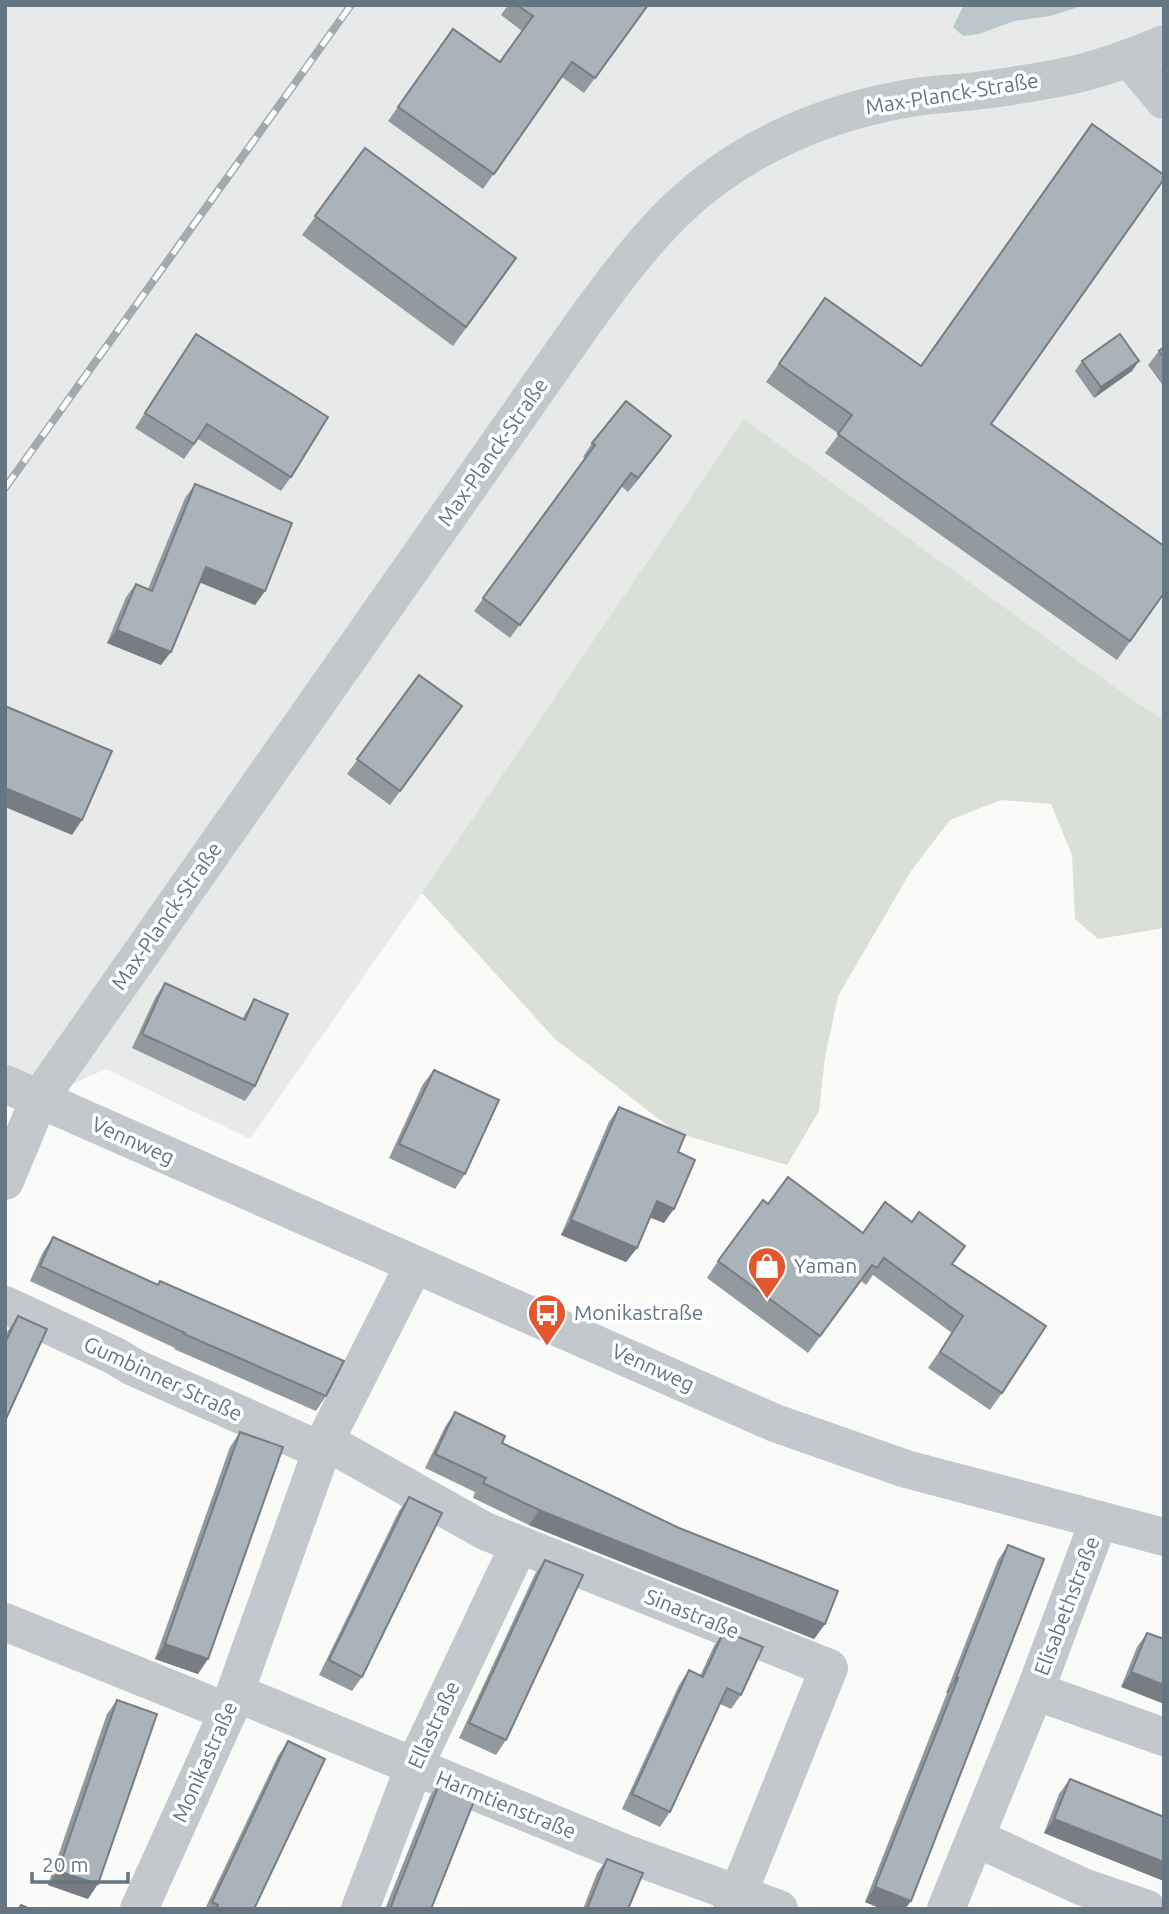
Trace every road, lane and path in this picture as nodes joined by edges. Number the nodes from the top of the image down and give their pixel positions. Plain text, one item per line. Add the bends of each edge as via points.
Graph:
1 (1147, 51) edge
2 (1164, 100) edge
3 (22, 1091) edge
4 (5, 1181) edge
5 (414, 1265) junction
6 (5, 1305) edge
7 (324, 1446) junction
8 (1099, 1520) junction
9 (1164, 1537) edge
10 (519, 1545) junction
11 (5, 1622) edge
12 (1035, 1691) junction
13 (232, 1703) junction
14 (1164, 1737) edge
15 (414, 1767) junction
16 (976, 1838) junction
17 (735, 1902) edge
18 (139, 1909) edge
19 (360, 1909) edge
20 (779, 1909) edge
21 (946, 1909) edge
22 (1147, 1909) edge

1 - 2 street, Max-Planck-Straße
1 - 3 street, Max-Planck-Straße via 1070,76 861,107 772,142 717,176 676,210 632,257
3 - 4 street, Max-Planck-Straße
3 - 5 street, Vennweg
5 - 7 street, Monikastraße
5 - 8 street, Vennweg via 775,1423 906,1469
6 - 7 street, Gumbinner Straße via 133,1367
7 - 10 street, Sinastraße
7 - 13 street, Monikastraße
8 - 9 street, Vennweg
8 - 12 street, Elisabethstraße
10 - 15 street, Ellastraße
10 - 17 street, Sinastraße via 829,1668
11 - 13 street, Harmtienstraße
12 - 14 street, Elisabethstraße
12 - 16 street, Elisabethstraße
13 - 15 street, Harmtienstraße
13 - 18 street, Monikastraße
15 - 17 street, Harmtienstraße
15 - 19 street, Ellastraße
16 - 21 street, Elisabethstraße
16 - 22 street via 1083,1887
17 - 20 street, Harmtienstraße

